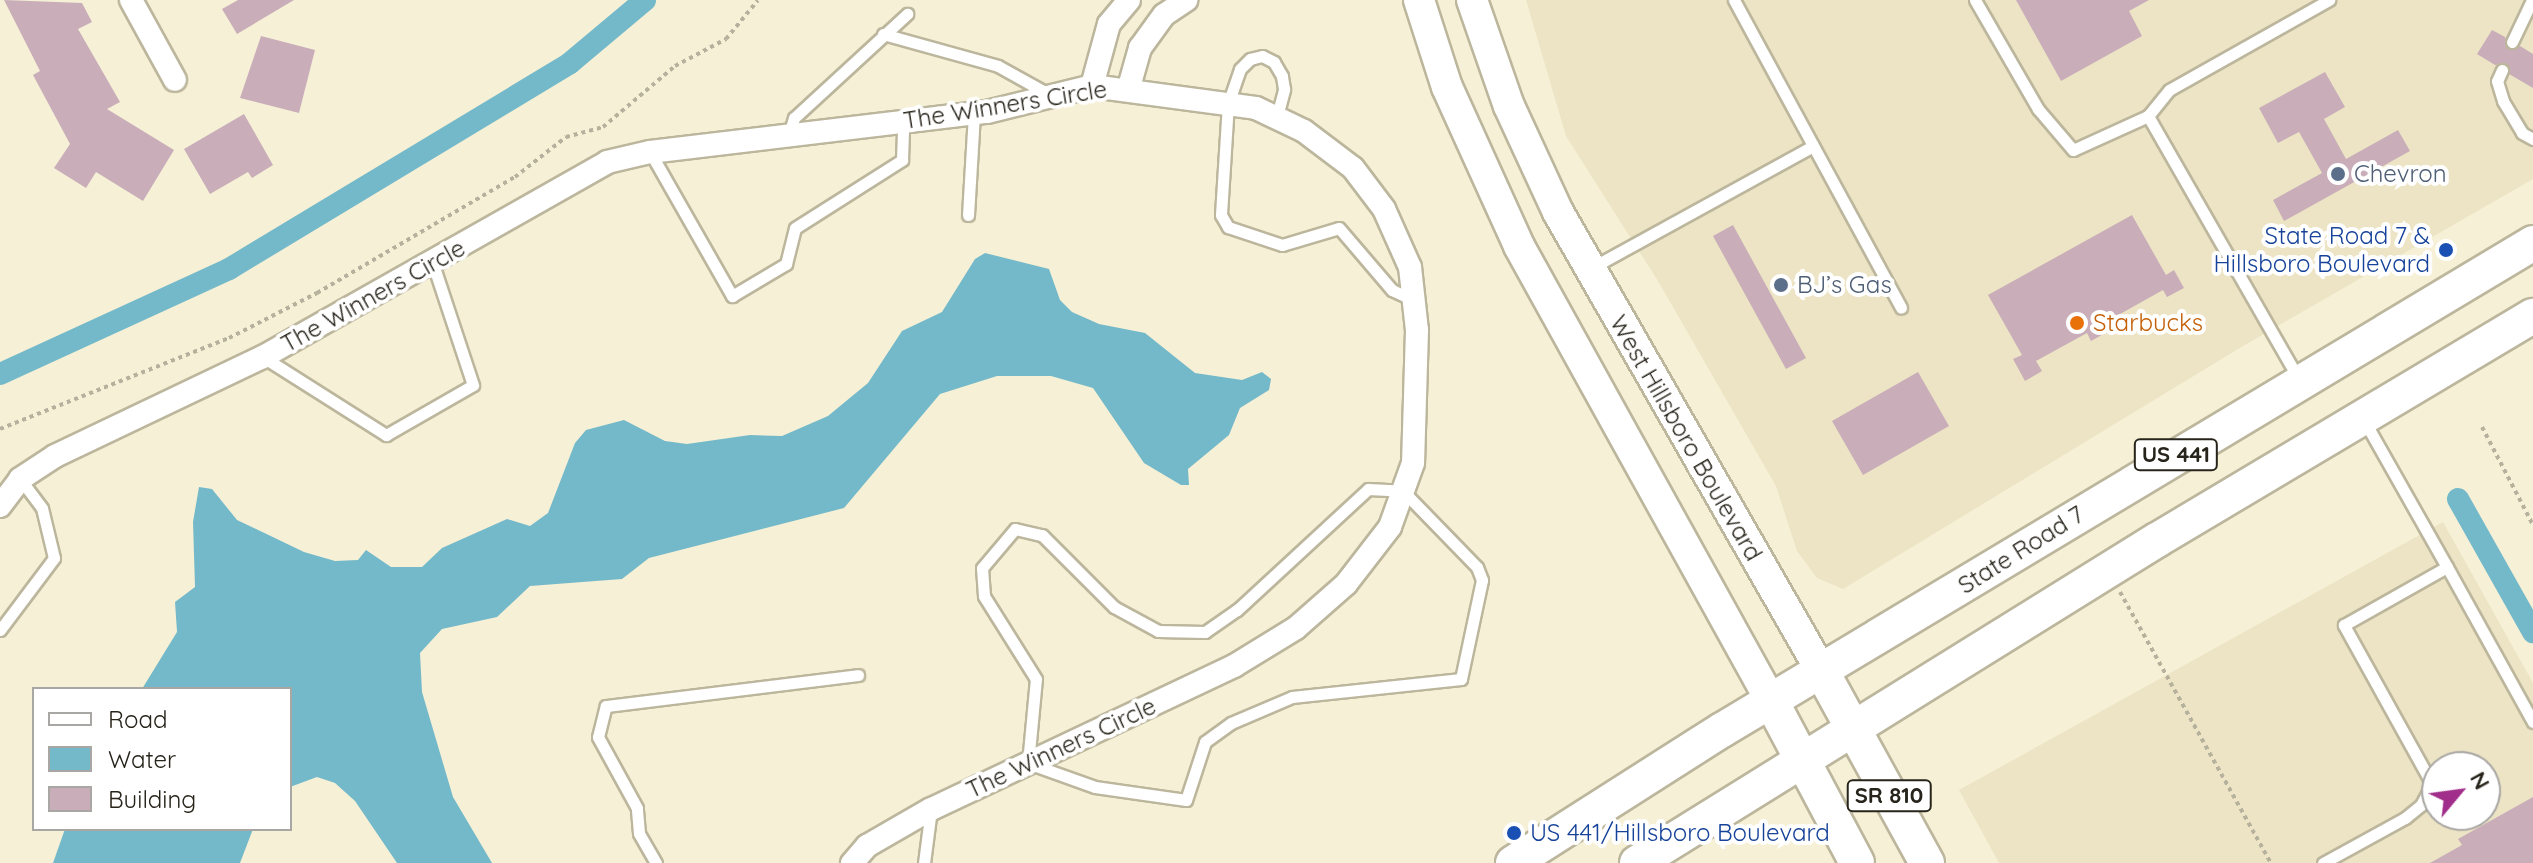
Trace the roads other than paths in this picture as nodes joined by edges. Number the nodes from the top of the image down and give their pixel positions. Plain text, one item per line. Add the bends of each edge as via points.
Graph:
1 (131, 0) edge
2 (1129, 0) edge
3 (1186, 0) edge
4 (1419, 0) edge
5 (1472, 0) edge
6 (1734, 0) edge
7 (1975, 0) edge
8 (2329, 0) edge
9 (2532, 0) edge
10 (907, 14) dead end
11 (883, 34) junction
12 (2512, 42) dead end
13 (2502, 70) dead end
14 (175, 80) dead end
15 (1092, 86) junction
16 (1129, 87) junction
17 (1054, 97) junction
18 (1228, 103) junction
19 (974, 114) junction
20 (1277, 116) junction
21 (2148, 116) junction
22 (903, 123) junction
23 (789, 136) junction
24 (2533, 139) edge
25 (1813, 146) junction
26 (650, 152) junction
27 (968, 215) dead end
28 (2533, 243) edge
29 (433, 264) junction
30 (1589, 270) junction
31 (1414, 300) junction
32 (1901, 308) dead end
33 (2533, 316) edge
34 (263, 357) junction
35 (2299, 381) junction
36 (2363, 417) junction
37 (20, 479) junction
38 (1403, 491) junction
39 (0, 506) edge
40 (2447, 567) junction
41 (0, 630) edge
42 (1822, 672) junction
43 (858, 675) dead end
44 (1771, 701) junction
45 (2533, 722) edge
46 (1851, 729) junction
47 (1802, 760) junction
48 (1028, 763) junction
49 (931, 809) junction
50 (656, 863) edge
51 (852, 863) edge
52 (924, 863) edge
53 (1513, 863) edge
54 (1637, 863) edge
55 (1857, 863) edge
56 (1927, 863) edge
57 (2323, 863) edge

1 - 14 street
2 - 15 street via 1109,24
3 - 16 street via 1164,15 1140,48
4 - 44 street, West Hillsboro Boulevard via 1453,101 1519,246
5 - 30 street, West Hillsboro Boulevard via 1531,159
6 - 25 lane
7 - 21 lane via 2038,109 2073,150
8 - 21 lane via 2169,90
9 - 12 lane
10 - 11 lane
11 - 17 lane via 998,66
11 - 23 lane via 794,118
13 - 24 lane via 2497,81 2503,101 2522,133
15 - 16 street, The Winners Circle
15 - 17 street, The Winners Circle
16 - 18 street, The Winners Circle
17 - 19 street, The Winners Circle
18 - 20 street, The Winners Circle
18 - 20 lane via 1240,69 1262,56 1274,62 1282,76
18 - 31 lane via 1221,215 1228,227 1282,245 1339,228 1392,290
19 - 22 street, The Winners Circle
19 - 27 lane
20 - 31 street, The Winners Circle via 1353,168 1384,209 1410,267
21 - 35 lane
22 - 23 street, The Winners Circle
22 - 26 lane via 902,160 795,228 786,264 732,296
23 - 26 street, The Winners Circle
25 - 30 lane
25 - 32 lane
26 - 29 street, The Winners Circle via 607,162
28 - 35 main road, State Road 7 / US 441
29 - 34 street, The Winners Circle
29 - 34 lane via 473,385 386,435
30 - 42 street, West Hillsboro Boulevard
31 - 38 street, The Winners Circle via 1413,463
33 - 36 main road, US 441
34 - 37 street, The Winners Circle via 55,456
35 - 42 main road, State Road 7 / US 441
36 - 40 lane
36 - 46 main road, US 441
37 - 39 street, The Winners Circle
37 - 41 lane via 42,508 54,558
38 - 48 street, The Winners Circle via 1390,527 1346,584 1296,628 1234,666
38 - 48 lane via 1477,567 1482,580 1461,679 1292,697 1231,723 1205,742 1186,800 1095,787
38 - 48 lane via 1368,489 1237,610 1205,632 1158,631 1114,607 1042,535 1015,529 982,568 984,596 1036,679
40 - 45 lane
40 - 57 lane via 2344,625 2432,784 2405,818
42 - 44 main road, State Road 7 / US 441
42 - 46 main road, West Hillsboro Boulevard / SR 810
43 - 50 lane via 606,706 598,737 637,808 639,833
44 - 47 main road, West Hillsboro Boulevard / SR 810
44 - 53 main road, State Road 7 / US 441
46 - 47 main road, US 441
46 - 56 main road, West Hillsboro Boulevard / SR 810
47 - 54 main road, US 441
47 - 55 main road, West Hillsboro Boulevard / SR 810
48 - 49 street, The Winners Circle
49 - 51 street, The Winners Circle via 867,846
49 - 52 lane

